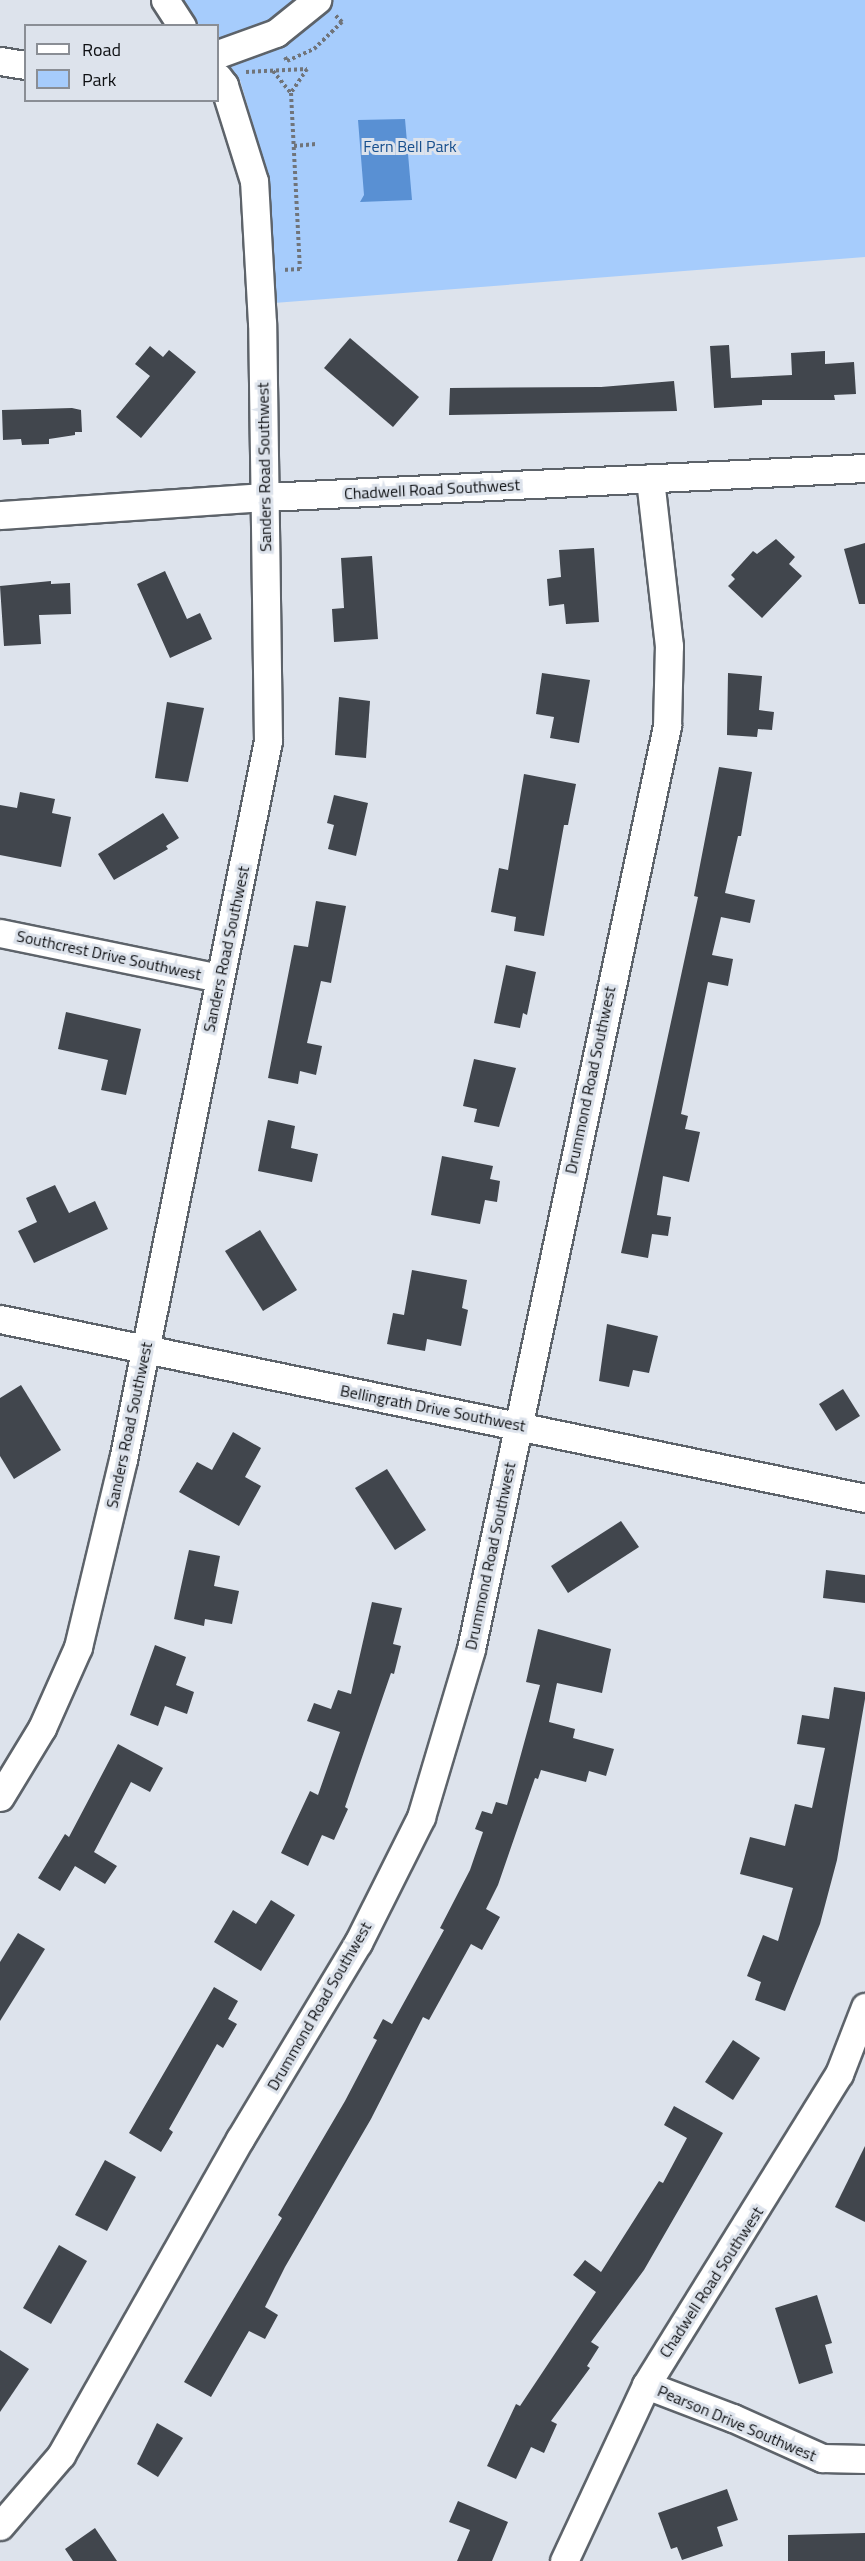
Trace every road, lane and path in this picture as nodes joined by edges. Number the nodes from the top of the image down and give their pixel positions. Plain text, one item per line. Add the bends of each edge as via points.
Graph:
1 (165, 0) edge
2 (317, 0) edge
3 (181, 24) edge
4 (219, 54) edge
5 (0, 61) edge
6 (24, 65) edge
7 (273, 71) dead end
8 (219, 78) edge
9 (291, 93) dead end
10 (316, 144) dead end
11 (294, 146) dead end
12 (865, 468) edge
13 (650, 478) junction
14 (265, 497) junction
15 (0, 515) edge
16 (0, 933) edge
17 (219, 978) junction
18 (0, 1319) edge
19 (145, 1350) junction
20 (519, 1425) junction
21 (865, 1498) edge
22 (0, 1797) edge
23 (865, 2007) edge
24 (645, 2385) junction
25 (865, 2459) edge
26 (0, 2526) edge
27 (564, 2561) edge

1 - 3 street
2 - 4 street via 276,33
5 - 6 street
7 - 9 path
8 - 14 street, Sanders Road Southwest via 254,181
10 - 11 path
12 - 13 street, Chadwell Road Southwest
13 - 14 street, Chadwell Road Southwest
13 - 20 street, Drummond Road Southwest via 669,646 667,726
14 - 15 street, Chadwell Road Southwest
14 - 17 street, Sanders Road Southwest via 268,741
16 - 17 street, Southcrest Drive Southwest
17 - 19 street, Sanders Road Southwest
18 - 19 street, Bellingrath Drive Southwest
19 - 20 street, Bellingrath Drive Southwest
19 - 22 street, Sanders Road Southwest via 78,1647 42,1728
20 - 21 street, Bellingrath Drive Southwest
20 - 26 street, Drummond Road Southwest via 471,1649 421,1817 358,1943 240,2139 61,2455
23 - 24 street, Chadwell Road Southwest via 839,2074
24 - 25 street, Pearson Drive Southwest via 733,2418 822,2458
24 - 27 street, Chadwell Road Southwest

